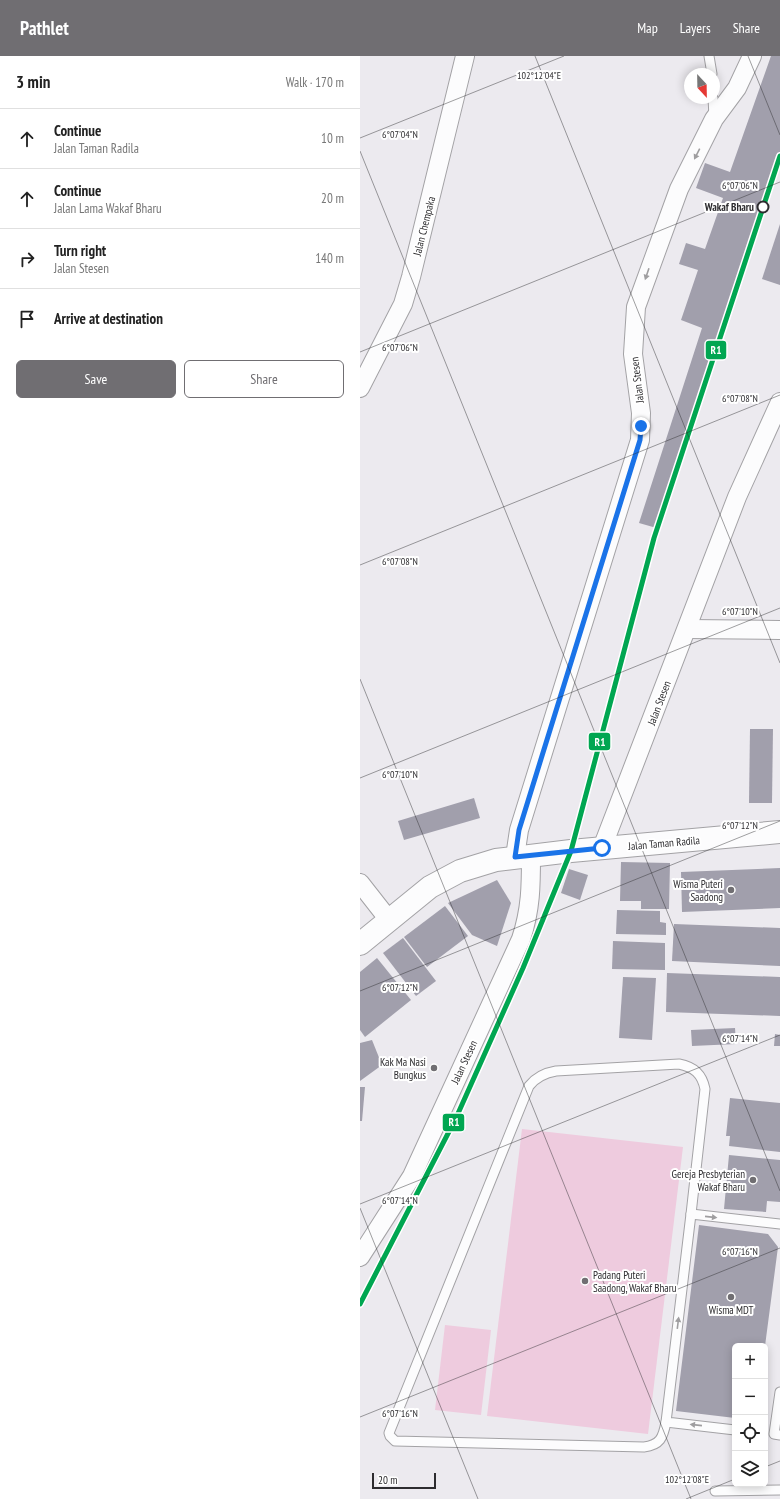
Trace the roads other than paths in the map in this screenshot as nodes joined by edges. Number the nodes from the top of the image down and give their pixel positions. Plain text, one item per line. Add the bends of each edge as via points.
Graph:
1 (465, 56) edge
2 (710, 56) edge
3 (752, 56) edge
4 (711, 68) edge
5 (713, 104) edge
6 (714, 119) junction
7 (360, 388) edge
8 (780, 402) edge
9 (688, 629) junction
10 (780, 630) edge
11 (780, 832) edge
12 (602, 848) junction
13 (523, 856) junction
14 (360, 883) edge
15 (389, 920) junction
16 (360, 944) edge
17 (691, 1214) junction
18 (780, 1224) edge
19 (360, 1257) edge
20 (780, 1392) edge
21 (666, 1422) junction
22 (732, 1430) edge
23 (773, 1434) edge
24 (780, 1490) edge
25 (715, 1491) dead end
26 (756, 1495) edge

1 - 7 street, Jalan Chempaka via 403,304
2 - 4 lane
3 - 6 street, Jalan Stesen via 737,88
5 - 6 lane
6 -> 13 street, Jalan Stesen via 679,189 636,307 633,354 639,399 640,440 519,830
8 - 9 street, Jalan Stesen via 737,497
9 - 10 street
9 - 12 street, Jalan Stesen
11 - 12 street, Jalan Taman Radila
12 - 13 street, Jalan Taman Radila
13 - 15 street, Jalan Taman Radila via 496,860 460,871 430,887
13 - 19 street, Jalan Stesen via 531,900 521,939 412,1176
14 - 15 street
15 - 16 street, Jalan Taman Radila
17 -> 18 lane
21 -> 17 lane
17 - 21 lane via 704,1089 703,1080 698,1072 689,1066 679,1064 556,1071 540,1076 529,1086 389,1433 395,1441 644,1448 656,1445 661,1440
20 - 23 lane
22 -> 21 lane
24 - 26 lane
25 - 26 lane

